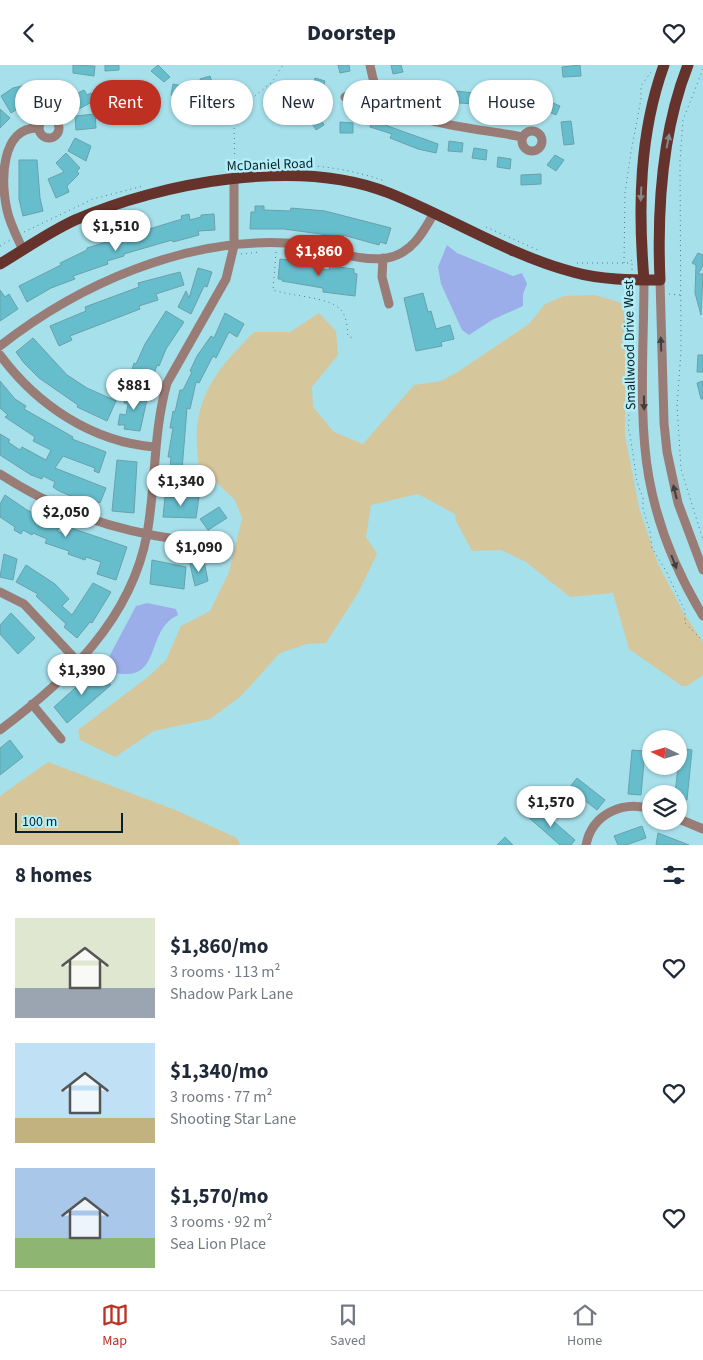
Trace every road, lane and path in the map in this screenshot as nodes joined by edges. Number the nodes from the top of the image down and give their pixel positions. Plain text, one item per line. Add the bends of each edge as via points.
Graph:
1 (283, 65) edge
2 (370, 65) edge
3 (688, 65) edge
4 (659, 66) edge
5 (703, 69) edge
6 (373, 80) edge
7 (456, 125) edge
8 (39, 128) dead end
9 (522, 137) dead end
10 (245, 168) dead end
11 (233, 173) junction
12 (385, 181) dead end
13 (150, 185) dead end
14 (434, 213) junction
15 (479, 224) dead end
16 (17, 236) junction
17 (0, 246) edge
18 (234, 246) junction
19 (23, 250) junction
20 (540, 251) dead end
21 (262, 252) dead end
22 (269, 252) dead end
23 (238, 256) dead end
24 (383, 259) junction
25 (570, 262) dead end
26 (629, 263) dead end
27 (0, 264) edge
28 (624, 264) junction
29 (644, 280) junction
30 (660, 280) junction
31 (624, 288) dead end
32 (389, 304) dead end
33 (354, 338) dead end
34 (630, 343) dead end
35 (0, 346) edge
36 (0, 355) edge
37 (155, 447) junction
38 (0, 474) edge
39 (147, 535) junction
40 (181, 540) dead end
41 (703, 540) edge
42 (703, 570) edge
43 (0, 592) edge
44 (703, 616) edge
45 (79, 663) junction
46 (32, 704) junction
47 (0, 730) edge
48 (61, 739) dead end
49 (642, 807) edge
50 (687, 822) edge
51 (703, 829) edge
52 (586, 845) edge

1 - 11 path via 272,82 244,105 234,129
2 - 6 street
30 -> 3 main road via 665,157
4 - 28 path via 642,83 635,119 626,186
4 -> 29 main road, Smallwood Drive West via 645,146 640,231
5 - 41 path via 683,120 681,351 677,406 681,469
7 - 9 street
8 - 16 street via 18,134 4,158 7,210
10 - 12 path via 315,166
11 - 14 main road, McDaniel Road via 341,179 378,189
11 - 18 street
11 - 19 main road, McDaniel Road via 136,198 76,220
13 - 16 path via 93,199
14 - 24 street via 413,245
14 - 29 main road, McDaniel Road via 573,272
15 - 20 path
16 - 17 path
16 - 19 street
18 - 24 street via 292,243
18 - 35 street via 167,259 109,279 46,313
18 - 37 street via 220,293 168,383
19 - 27 main road, McDaniel Road
21 - 23 path
22 - 33 path via 276,252 273,290 330,303 340,309 346,319 348,336
24 - 32 street via 382,277
25 - 28 path
26 - 28 path
29 - 30 main road, McDaniel Road
29 -> 44 street, Smallwood Drive West via 644,415 649,477 660,523 676,565
42 -> 30 street via 678,503 667,452
31 - 34 path via 629,300 624,325
36 - 37 street via 34,394 62,415 93,432 135,445
37 - 39 street
38 - 39 street via 34,496 82,517
39 - 40 street
39 - 45 street via 140,562 120,607
43 - 45 street via 24,603
45 - 46 street
46 - 47 street
46 - 48 street
49 - 52 street via 631,805 610,812 593,826
50 - 51 street

